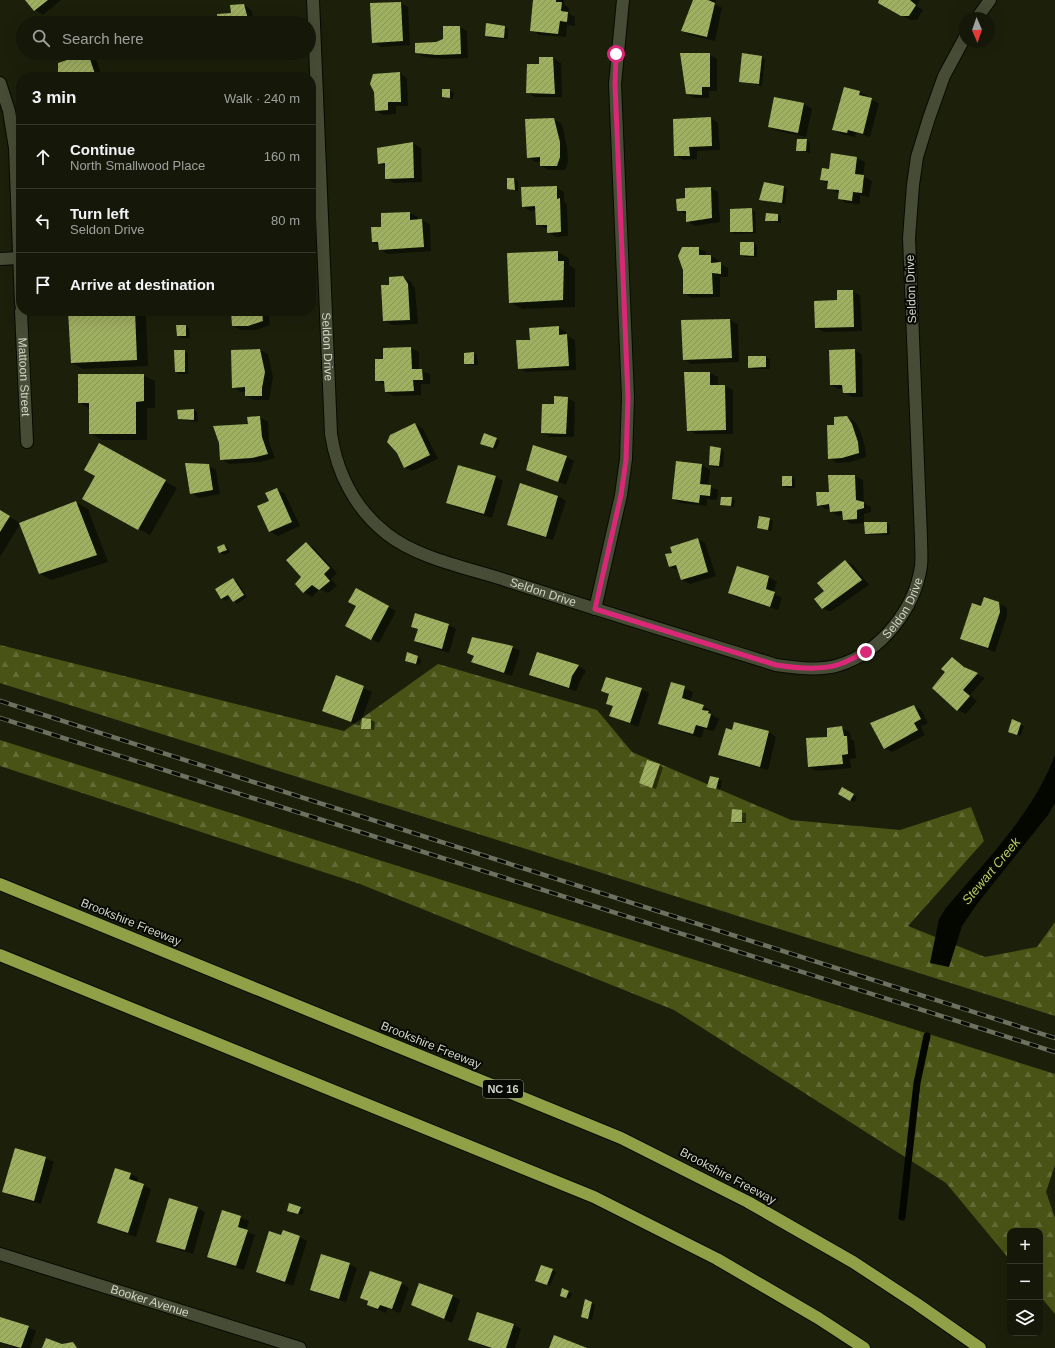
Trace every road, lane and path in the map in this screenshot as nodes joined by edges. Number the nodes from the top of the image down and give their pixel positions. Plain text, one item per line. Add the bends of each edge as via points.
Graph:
1 (313, 0) edge
2 (623, 0) edge
3 (990, 0) edge
4 (981, 12) edge
5 (314, 16) edge
6 (959, 48) edge
7 (315, 60) edge
8 (316, 72) edge
9 (316, 72) edge
10 (0, 83) edge
11 (16, 176) edge
12 (0, 258) edge
13 (16, 258) edge
14 (21, 316) edge
15 (27, 442) dead end
16 (595, 609) junction
17 (0, 884) edge
18 (0, 955) edge
19 (0, 1254) edge
20 (300, 1348) edge
21 (864, 1348) edge
22 (980, 1348) edge

1 - 5 street, Seldon Drive
2 - 16 street via 615,84 628,397 626,460 621,495
3 - 4 street
6 - 16 street, Seldon Drive via 944,76 929,118 917,157 912,185 909,238 921,566 905,612 888,634 866,652 840,664 822,668 791,668
7 - 8 street, Seldon Drive
9 - 16 street, Seldon Drive via 331,434 343,478 356,501 375,523 389,535 418,552
10 - 11 street via 9,111
12 - 13 street
14 - 15 street, Mattoon Street
17 - 22 highway, Brookshire Freeway / NC 16 via 621,1138 748,1202 853,1262
18 - 21 highway via 594,1197 716,1260 818,1318
19 - 20 street, Booker Avenue

